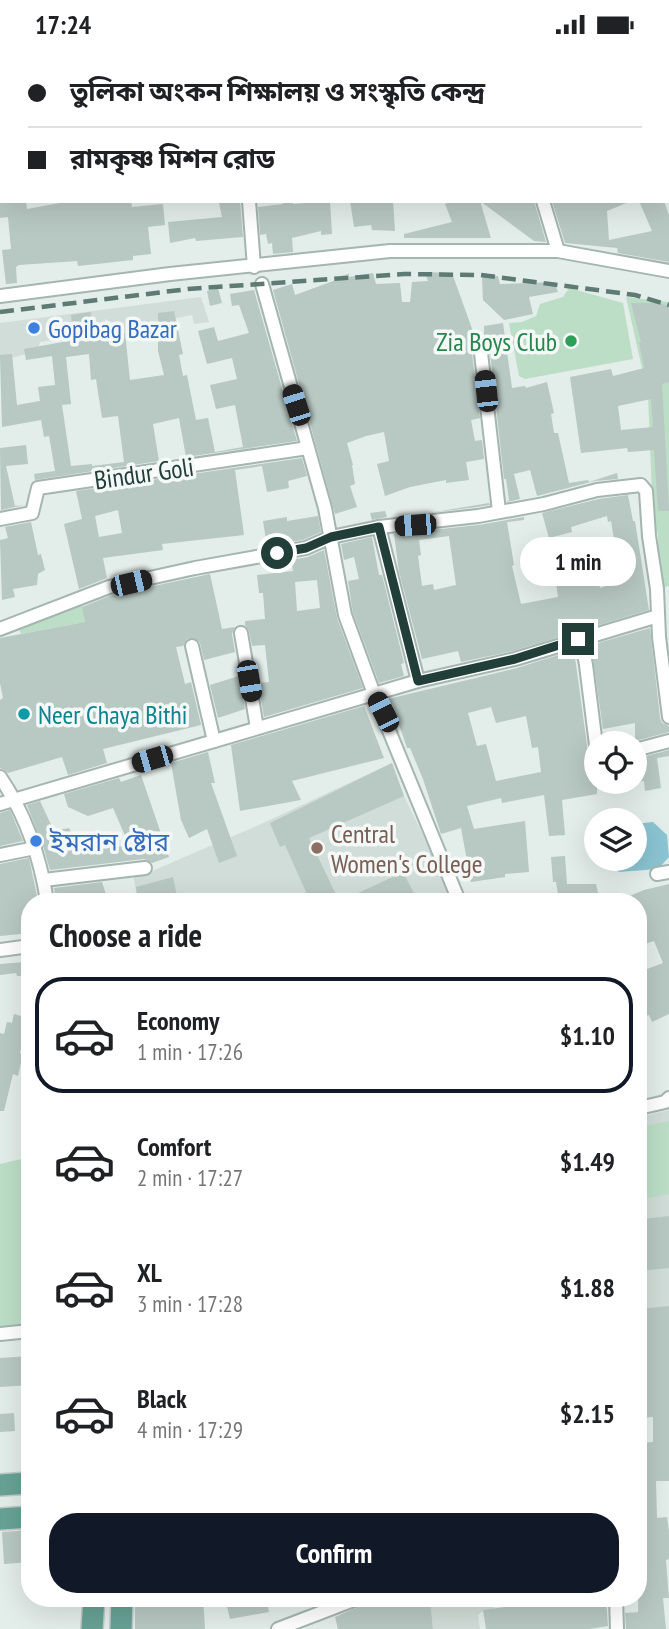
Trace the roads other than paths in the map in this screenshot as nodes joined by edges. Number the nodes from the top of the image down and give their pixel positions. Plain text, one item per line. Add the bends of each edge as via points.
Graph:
1 (249, 203) edge
2 (545, 203) edge
3 (558, 251) junction
4 (254, 267) junction
5 (669, 271) edge
6 (262, 284) dead end
7 (0, 296) edge
8 (481, 344) dead end
9 (308, 448) junction
10 (499, 511) junction
11 (0, 519) edge
12 (379, 527) junction
13 (331, 537) junction
14 (659, 615) junction
15 (0, 629) edge
16 (241, 633) dead end
17 (581, 638) junction
18 (192, 646) dead end
19 (418, 681) junction
20 (374, 694) junction
21 (669, 717) edge
22 (257, 728) junction
23 (594, 731) edge
24 (215, 741) junction
25 (669, 741) edge
26 (647, 747) edge
27 (0, 777) edge
28 (16, 800) junction
29 (0, 804) edge
30 (35, 848) junction
31 (0, 855) edge
32 (145, 868) dead end
33 (44, 880) junction
34 (46, 893) edge
35 (456, 893) edge
36 (21, 947) edge
37 (0, 950) edge
38 (669, 1098) edge
39 (647, 1106) edge
40 (21, 1332) edge
41 (0, 1334) edge
42 (21, 1484) edge
43 (0, 1485) edge
44 (21, 1518) edge
45 (0, 1519) edge
46 (93, 1607) edge
47 (122, 1607) edge
48 (335, 1607) edge
49 (616, 1607) edge
50 (92, 1629) edge
51 (121, 1629) edge
52 (278, 1629) edge
53 (617, 1629) edge

1 - 4 street
2 - 3 street
3 - 4 street via 390,251
3 - 5 street
4 - 7 street
6 - 9 street
8 - 10 street
9 - 11 street, Bindur Goli via 38,488 32,513
9 - 13 street
10 - 12 street
10 - 14 street via 641,485 646,491
12 - 13 street
12 - 19 street
13 - 15 street via 306,548 109,587
13 - 20 street via 345,615
14 - 17 street
14 - 21 street
16 - 22 street
17 - 19 street
17 - 23 street
18 - 24 street
19 - 20 street
20 - 22 street
20 - 35 street
22 - 24 street
24 - 28 street
25 - 26 street
27 - 28 street
28 - 29 street
28 - 30 street
30 - 31 street
30 - 33 street
32 - 33 street
33 - 34 street
36 - 37 street
38 - 39 street
40 - 41 street
42 - 43 main road
44 - 45 main road
46 - 50 main road
47 - 51 main road
48 - 52 street
49 - 53 street

